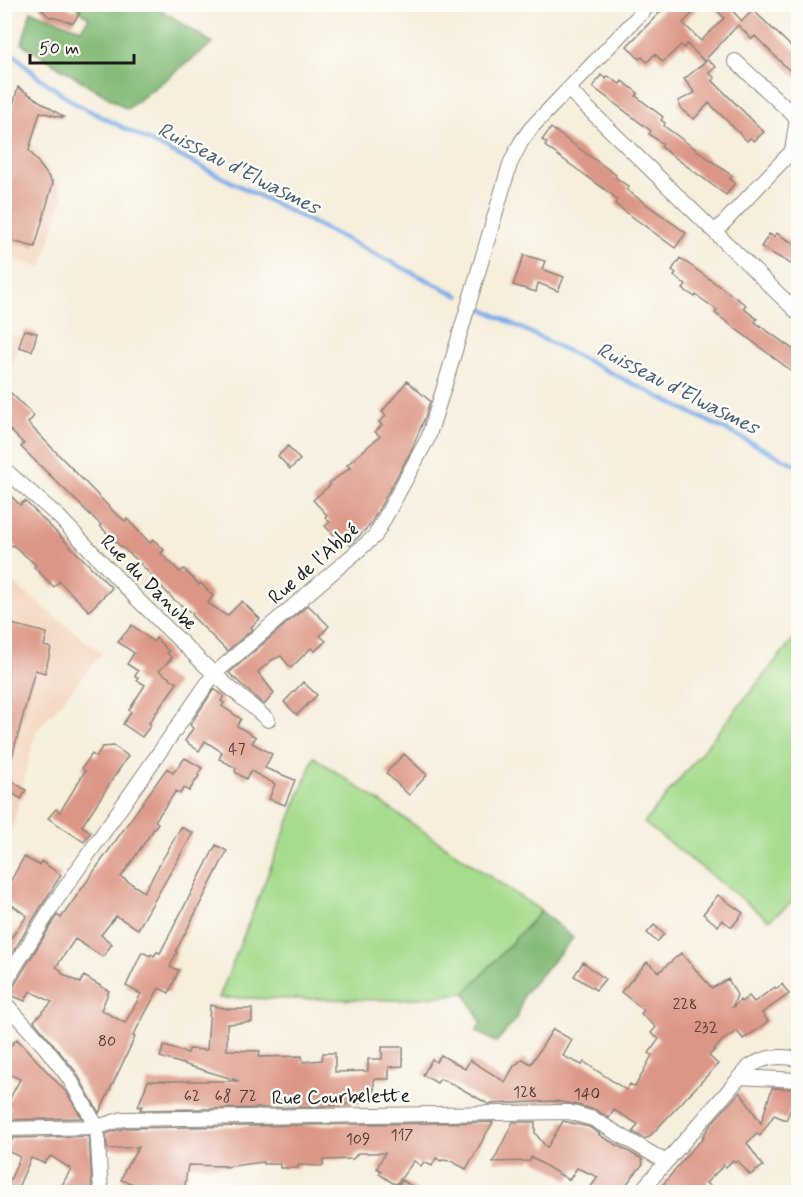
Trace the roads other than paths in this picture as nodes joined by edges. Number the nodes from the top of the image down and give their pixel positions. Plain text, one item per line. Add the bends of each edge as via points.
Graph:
1 (650, 4) edge
2 (735, 61) dead end
3 (568, 88) junction
4 (797, 117) edge
5 (795, 152) edge
6 (716, 231) junction
7 (798, 313) edge
8 (4, 469) edge
9 (214, 674) junction
10 (268, 720) dead end
11 (4, 984) edge
12 (4, 1002) edge
13 (798, 1059) edge
14 (739, 1077) junction
15 (798, 1080) edge
16 (97, 1127) junction
17 (4, 1129) edge
18 (666, 1162) junction
19 (100, 1192) edge
20 (640, 1192) edge

1 - 3 street, Rue de l'Abbé
2 - 4 street
3 - 6 street
3 - 9 street, Rue de l'Abbé via 531,128 510,164 428,438 375,536
4 - 5 street
5 - 6 street
6 - 7 street
8 - 9 street, Rue du Danube via 59,517
9 - 10 street, Rue du Danube
9 - 11 street, Rue de l'Abbé via 55,902
12 - 16 street via 69,1078
13 - 14 street via 763,1058
14 - 15 street
14 - 18 street
16 - 17 street, Rue Courbelette
16 - 18 street, Rue Courbelette via 123,1119 569,1112 593,1119
16 - 19 street
18 - 20 street

